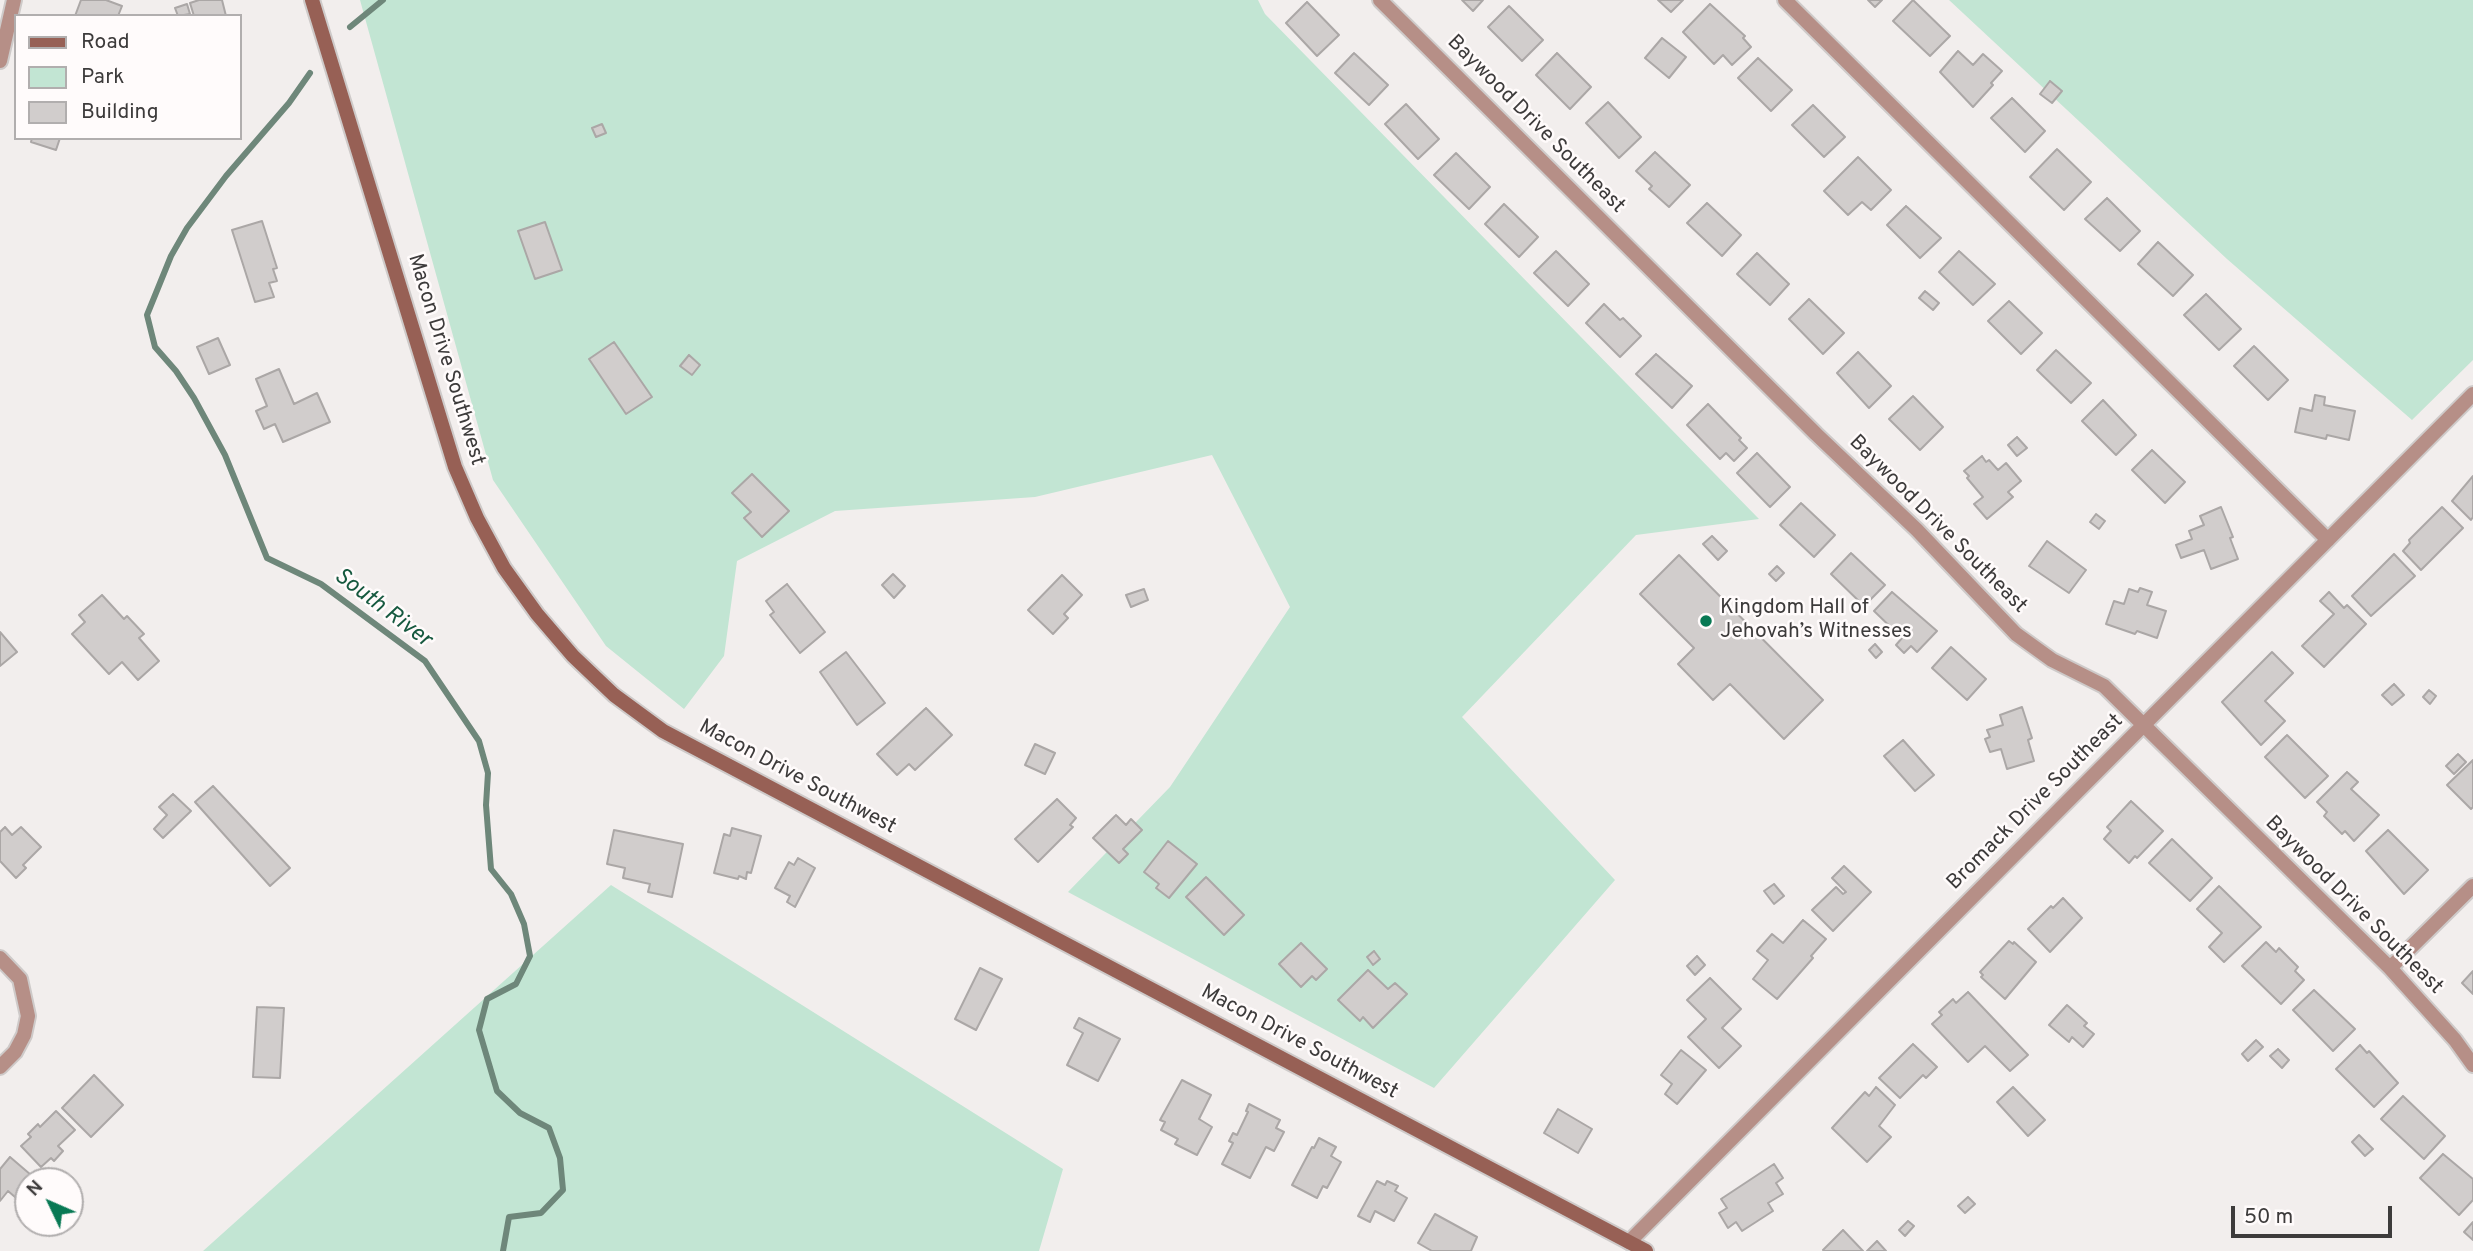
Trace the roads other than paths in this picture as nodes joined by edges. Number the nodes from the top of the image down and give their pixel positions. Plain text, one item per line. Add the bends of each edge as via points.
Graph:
1 (14, 0) edge
2 (312, 0) edge
3 (1380, 0) edge
4 (1785, 0) edge
5 (0, 61) edge
6 (2473, 394) edge
7 (2328, 540) junction
8 (2143, 725) junction
9 (2473, 886) edge
10 (0, 958) edge
11 (2389, 968) junction
12 (2473, 1065) edge
13 (0, 1067) edge
14 (1629, 1242) junction
15 (1646, 1251) edge

1 - 5 street
2 - 14 street, Macon Drive Southwest via 455,467 477,519 537,614 614,695 663,731
3 - 8 street, Baywood Drive Southeast via 1917,530 2016,634 2052,660 2104,686
4 - 7 street
6 - 7 street, Bromack Drive Southeast
7 - 8 street, Bromack Drive Southeast
8 - 11 street, Baywood Drive Southeast
8 - 14 street, Bromack Drive Southeast
9 - 11 street
10 - 13 street via 20,979 28,1016 15,1052
11 - 12 street, Baywood Drive Southeast
14 - 15 street, Macon Drive Southwest

